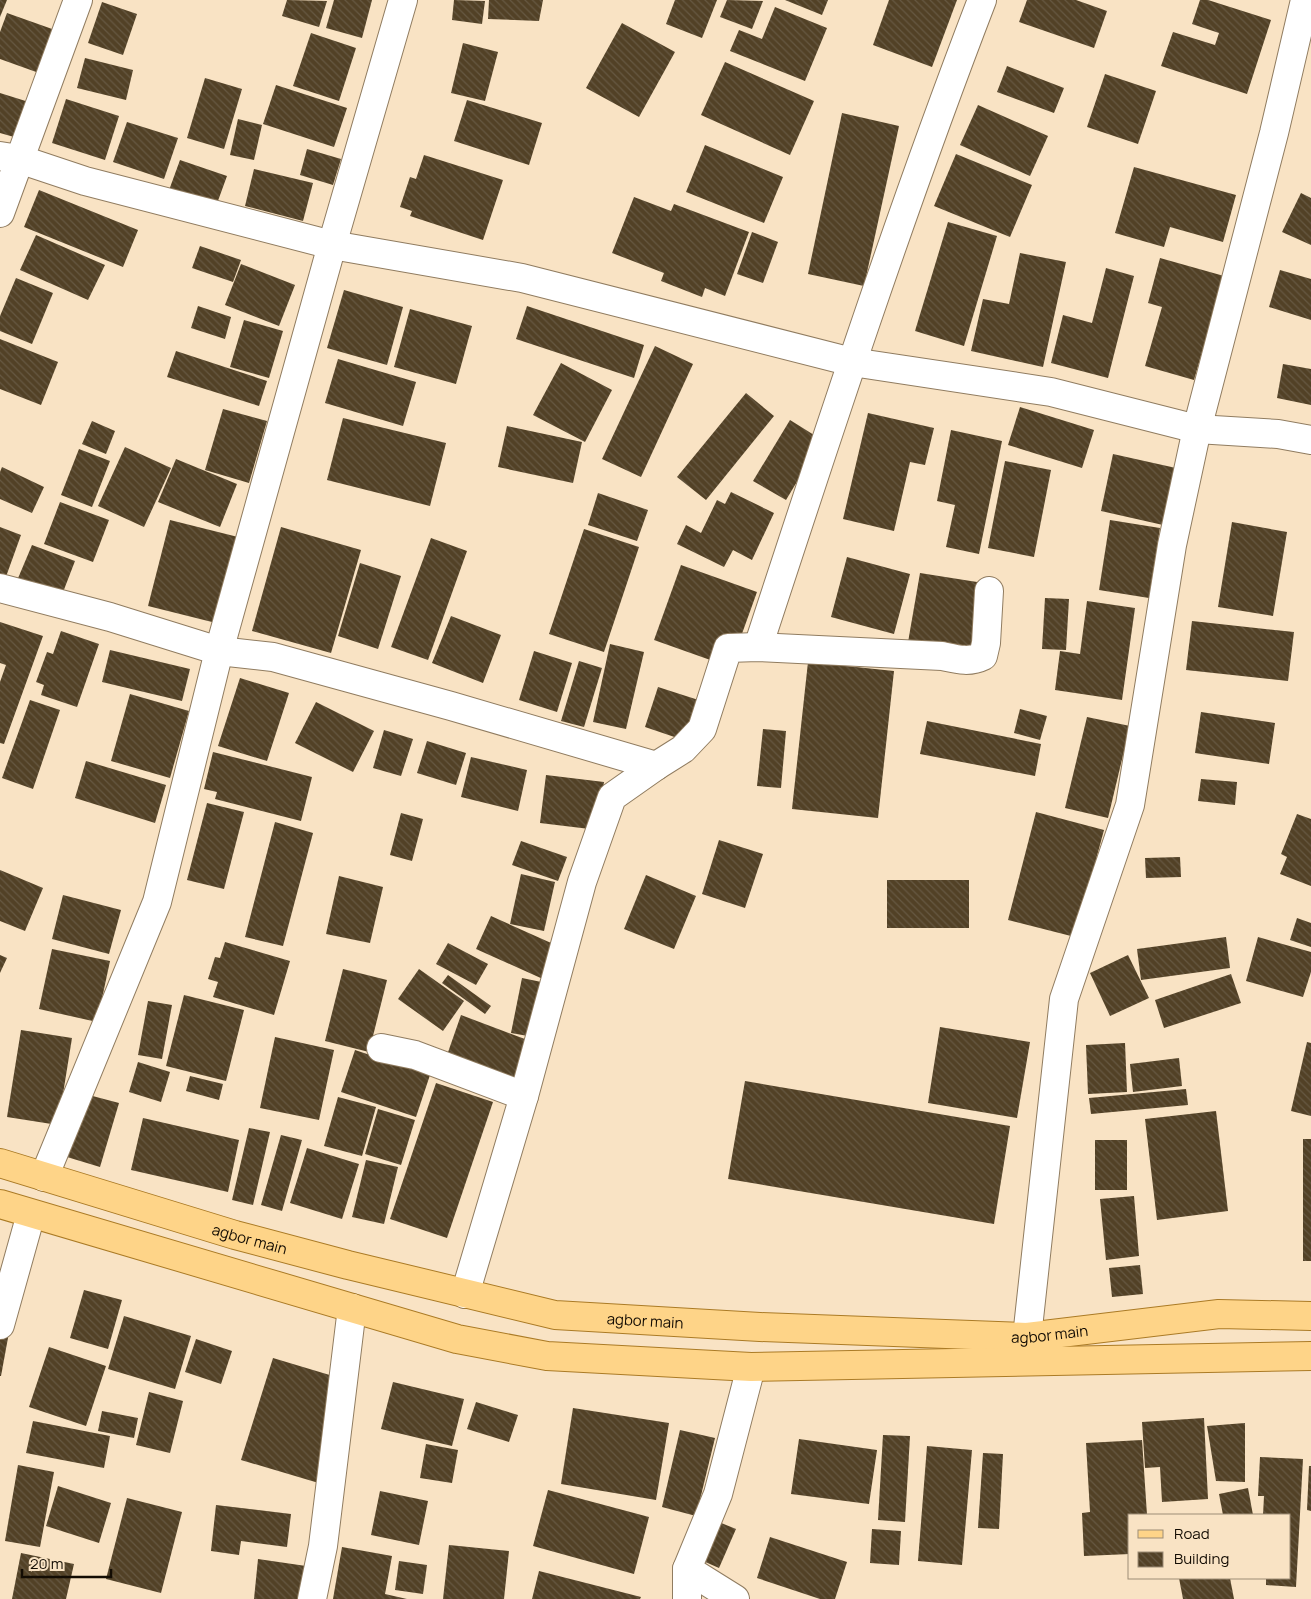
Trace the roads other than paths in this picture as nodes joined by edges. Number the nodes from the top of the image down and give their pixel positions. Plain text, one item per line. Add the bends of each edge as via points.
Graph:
1 (78, 0) edge
2 (403, 0) edge
3 (982, 0) edge
4 (1305, 0) edge
5 (10, 158) edge
6 (0, 213) edge
7 (332, 245) junction
8 (852, 362) junction
9 (1197, 429) junction
10 (1311, 440) edge
11 (0, 588) edge
12 (989, 591) dead end
13 (758, 647) junction
14 (219, 651) junction
15 (656, 766) junction
16 (381, 1048) dead end
17 (524, 1096) junction
18 (0, 1163) edge
19 (44, 1177) junction
20 (0, 1204) edge
21 (31, 1214) junction
22 (465, 1294) junction
23 (352, 1308) junction
24 (1219, 1314) junction
25 (1311, 1316) edge
26 (0, 1325) edge
27 (1027, 1336) junction
28 (1311, 1356) edge
29 (1223, 1357) junction
30 (751, 1367) junction
31 (687, 1569) junction
32 (312, 1599) edge
33 (687, 1599) edge
34 (735, 1599) edge

1 - 5 street
2 - 7 street
3 - 8 street
4 - 9 street
5 - 6 street
5 - 7 street
7 - 8 street via 522,278
7 - 14 street
8 - 9 street via 1051,392
8 - 13 street
9 - 10 street via 1278,434
9 - 27 street via 1172,545 1130,805 1064,999
11 - 14 street via 110,617
12 - 13 street via 986,643 983,656 975,660
13 - 15 street via 728,648 702,729 683,750
14 - 15 street via 273,657
14 - 19 street via 158,902
15 - 17 street via 612,797 582,882
16 - 17 street via 415,1055
17 - 22 street
18 - 19 main road, agbor main
19 - 22 main road, agbor main via 235,1235
20 - 21 main road, agbor main
21 - 23 main road, agbor main
21 - 26 street
22 - 27 main road, agbor main via 555,1316
23 - 30 main road, agbor main via 457,1339 547,1356
23 - 32 street via 323,1546
24 - 25 main road, agbor main
24 - 27 main road, agbor main
24 - 29 main road via 1218,1340
28 - 29 main road, agbor main
29 - 30 main road, agbor main
30 - 31 street via 718,1494
31 - 33 street
31 - 34 street

